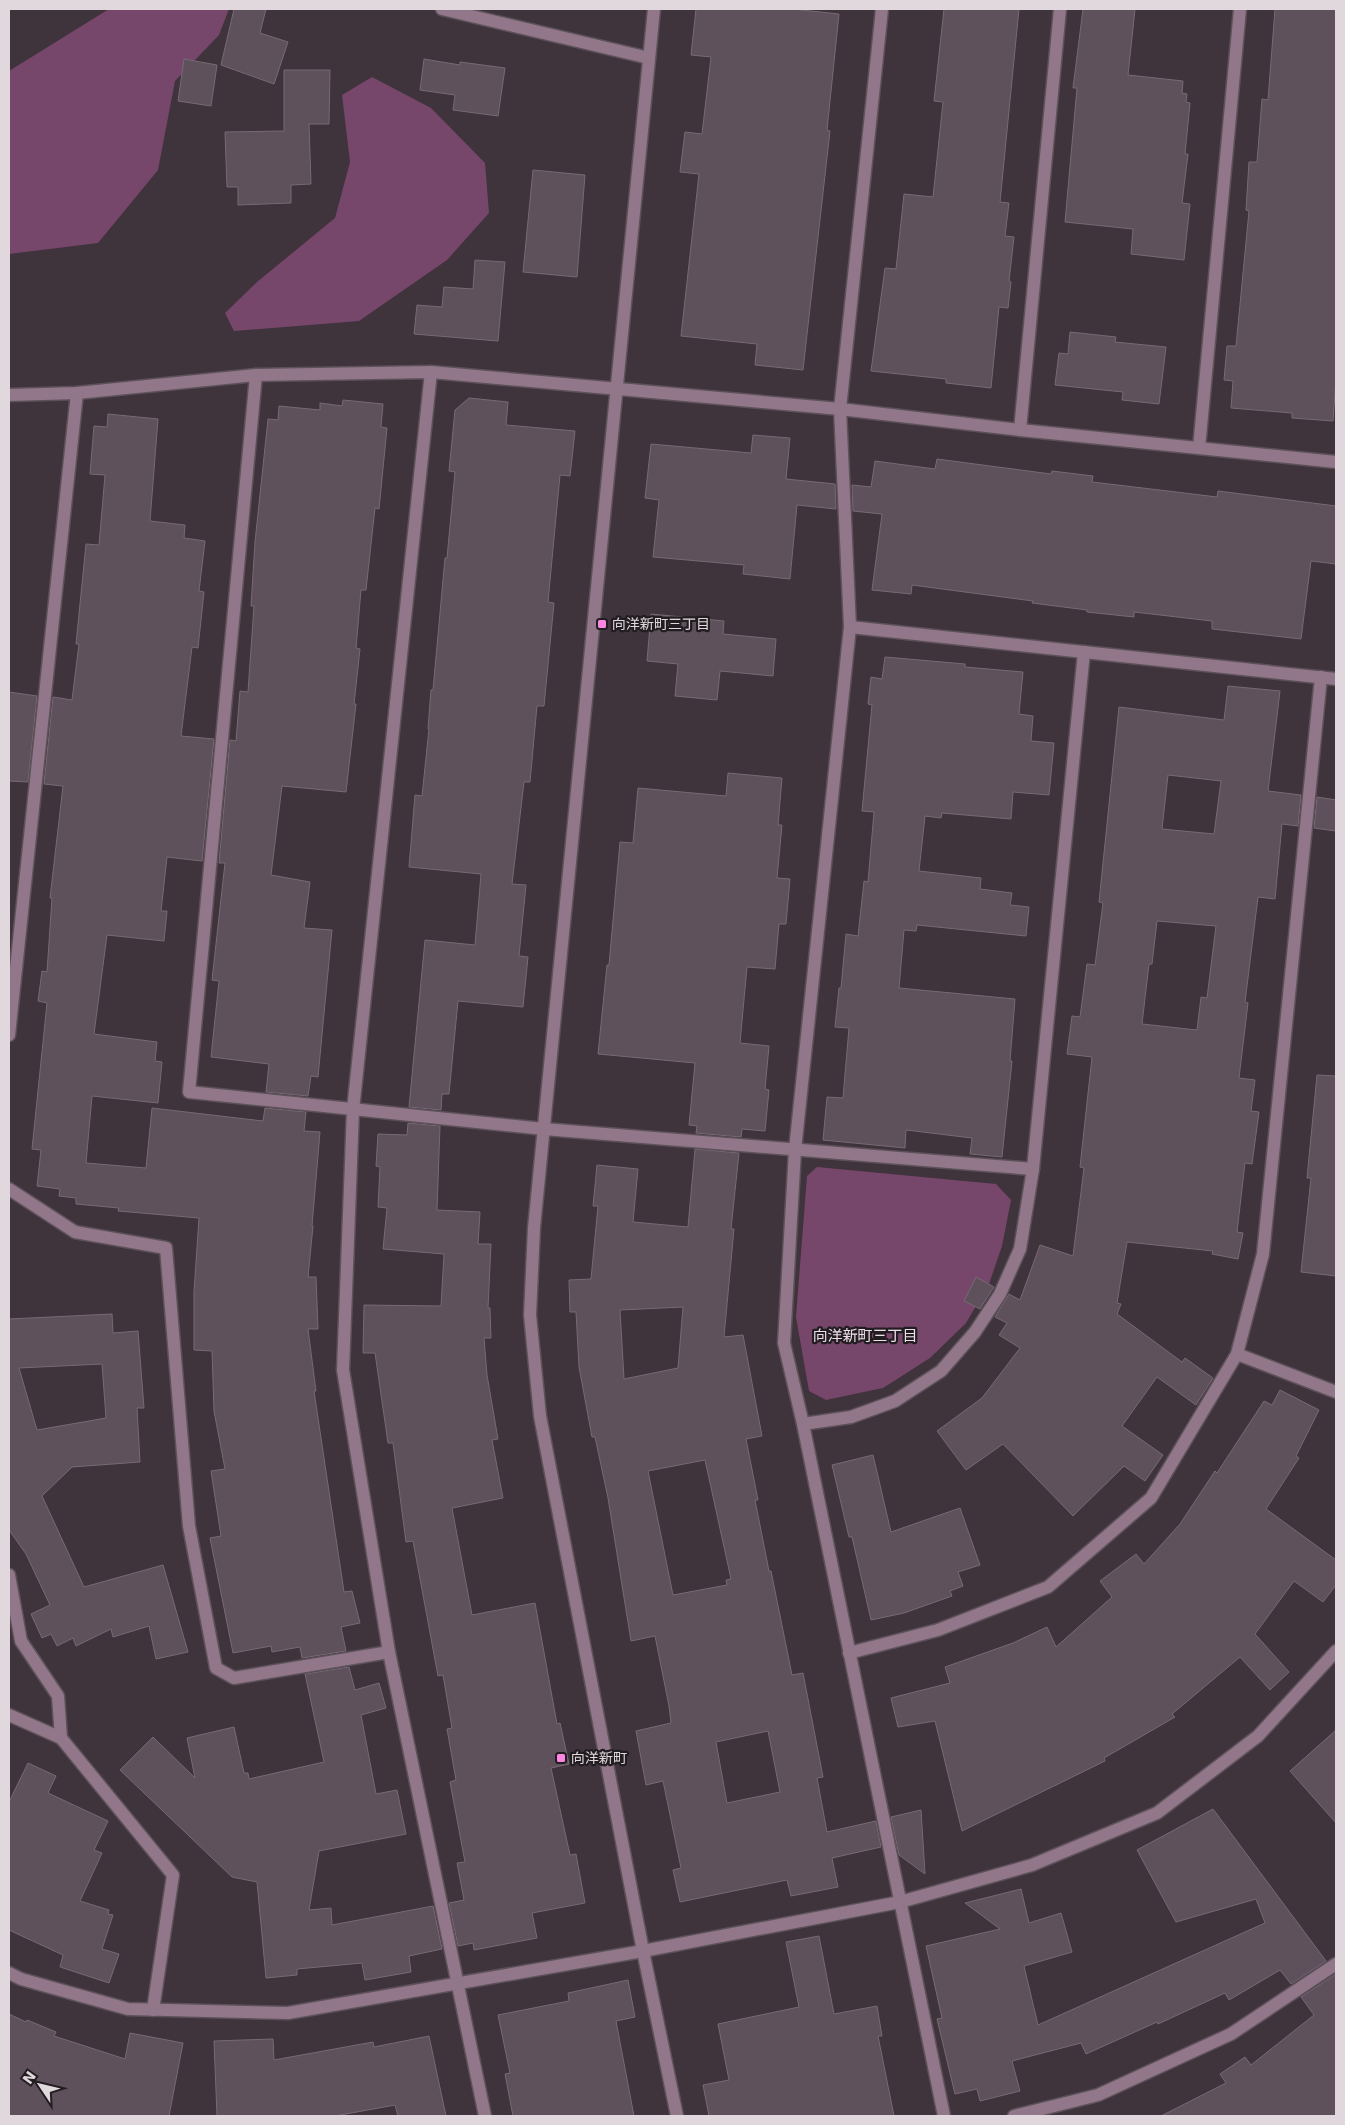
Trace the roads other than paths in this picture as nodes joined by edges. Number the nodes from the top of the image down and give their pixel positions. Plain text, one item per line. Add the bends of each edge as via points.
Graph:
1 (446, 9) edge
2 (654, 9) edge
3 (882, 9) edge
4 (1060, 9) edge
5 (1240, 9) edge
6 (649, 58) junction
7 (432, 372) junction
8 (256, 375) junction
9 (615, 389) junction
10 (77, 393) junction
11 (9, 395) edge
12 (840, 409) junction
13 (1020, 430) junction
14 (1199, 448) junction
15 (1336, 462) edge
16 (850, 627) junction
17 (1084, 652) junction
18 (1320, 677) junction
19 (1336, 679) edge
20 (9, 1035) edge
21 (353, 1110) junction
22 (544, 1129) junction
23 (795, 1150) junction
24 (1032, 1169) junction
25 (9, 1189) edge
26 (1237, 1354) junction
27 (1336, 1392) edge
28 (803, 1424) junction
29 (9, 1575) edge
30 (1336, 1651) edge
31 (389, 1652) junction
32 (849, 1653) junction
33 (9, 1715) edge
34 (61, 1738) junction
35 (900, 1902) junction
36 (643, 1951) junction
37 (1336, 1964) edge
38 (9, 1973) edge
39 (457, 1982) junction
40 (153, 2010) junction
41 (485, 2116) edge
42 (677, 2116) edge
43 (944, 2116) edge
44 (1014, 2116) edge

1 - 6 street
2 - 6 street
3 - 12 street
4 - 13 street
5 - 14 street
6 - 9 street
7 - 8 street
7 - 9 street
7 - 21 street
8 - 10 street
8 - 21 street via 189,1092
9 - 12 street
9 - 22 street
10 - 11 street
10 - 20 street
12 - 13 street
12 - 16 street
13 - 14 street
14 - 15 street
16 - 17 street
16 - 23 street
17 - 18 street
17 - 24 street
18 - 19 street
18 - 26 street via 1263,1254
21 - 22 street
21 - 31 street via 343,1370
22 - 23 street
22 - 36 street via 534,1228 530,1315 540,1416
23 - 24 street
23 - 28 street via 784,1344
24 - 28 street via 1020,1249 1000,1294 976,1332 940,1371 895,1401 851,1417
25 - 31 street via 76,1232 166,1248 189,1526 216,1668 234,1678
26 - 27 street
26 - 32 street via 1151,1498 1048,1587 938,1630
28 - 32 street
29 - 34 street via 21,1641 58,1696
30 - 35 street via 1258,1736 1157,1813 1032,1865
31 - 39 street
32 - 35 street
33 - 34 street
34 - 40 street via 173,1875
35 - 36 street
35 - 43 street
36 - 39 street
36 - 42 street
37 - 44 street via 1231,2034 1098,2095
38 - 40 street via 128,2009
39 - 40 street via 288,2012
39 - 41 street

